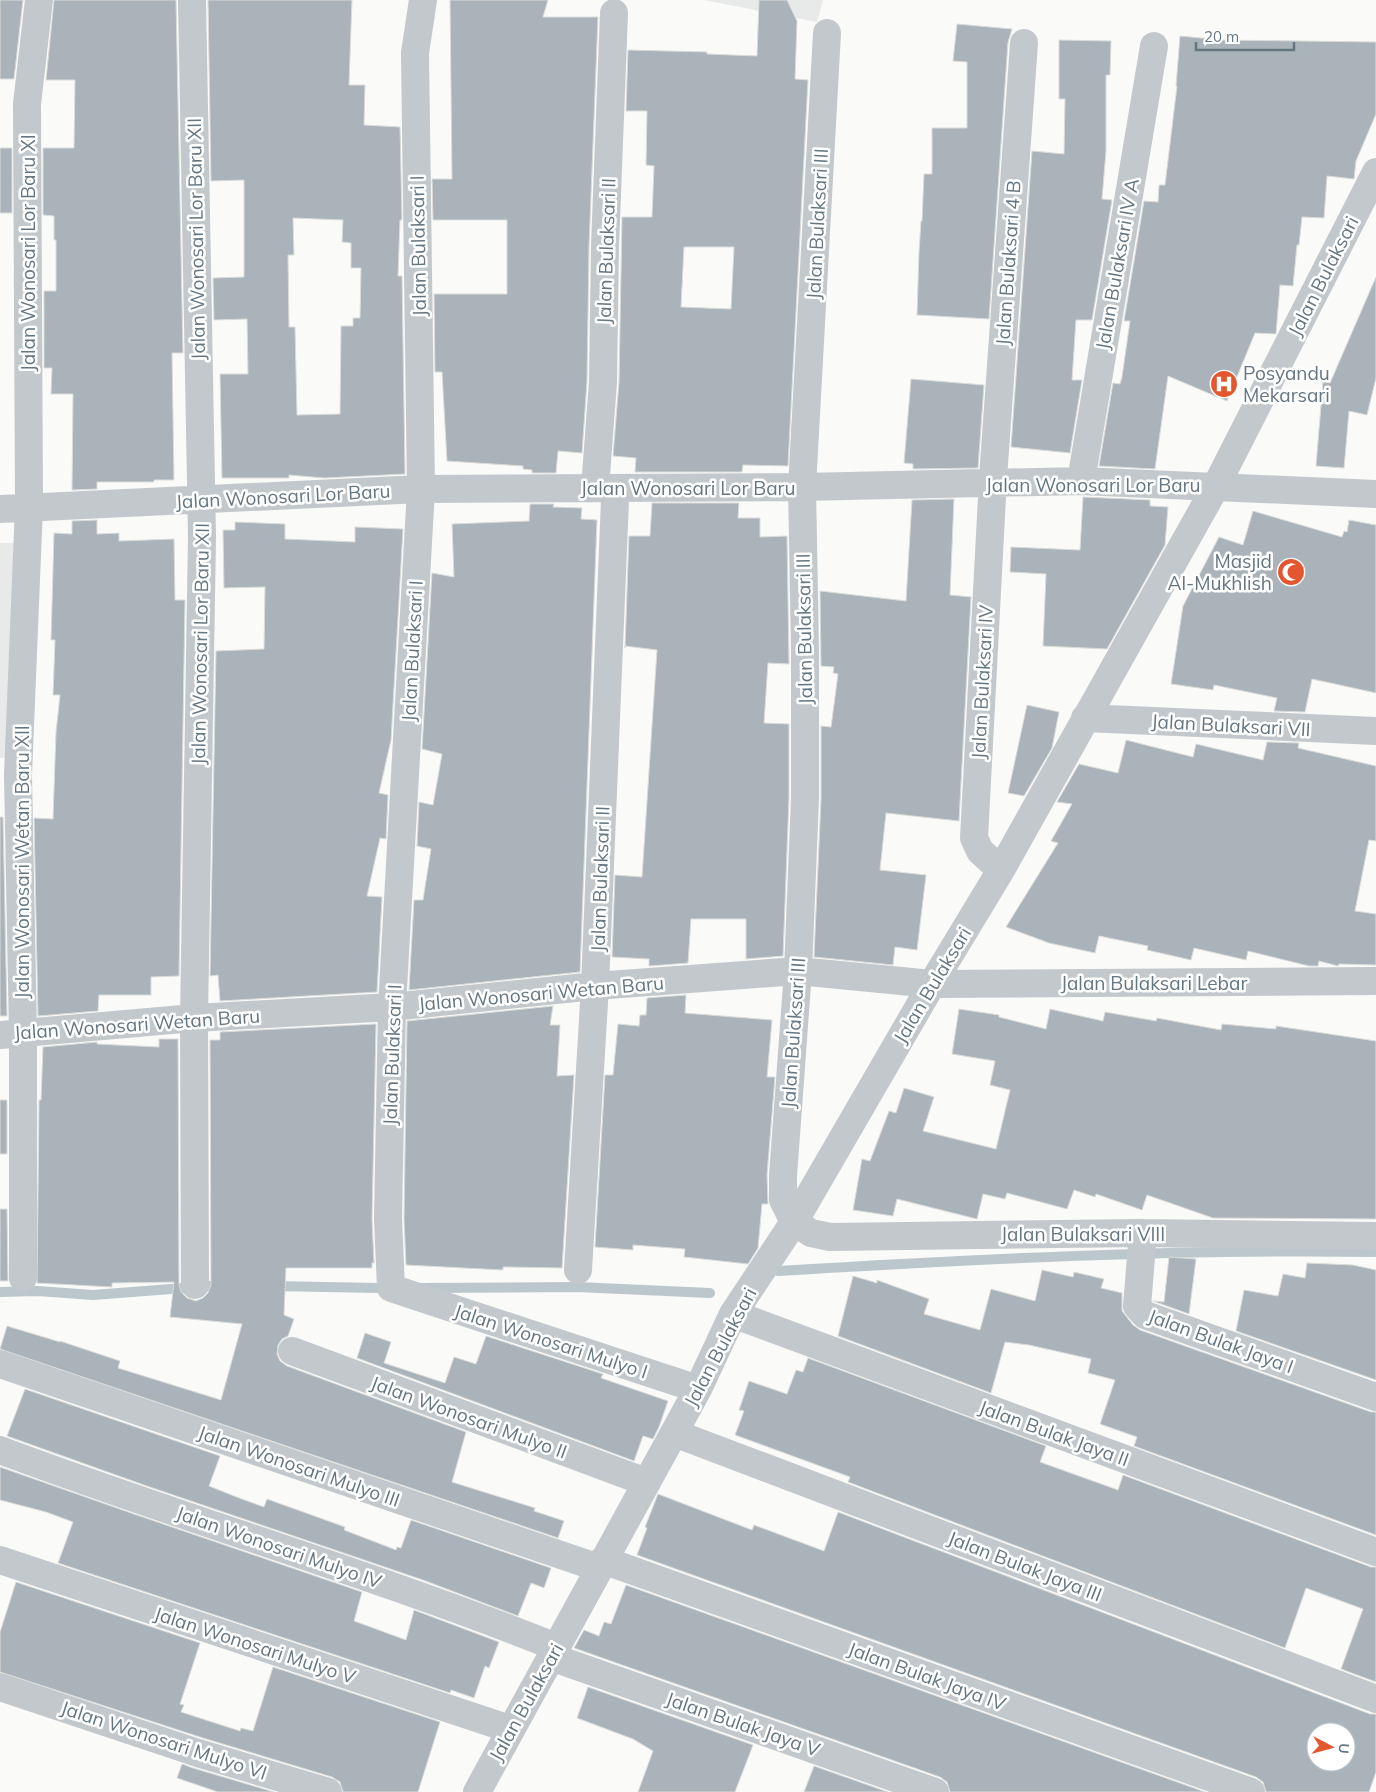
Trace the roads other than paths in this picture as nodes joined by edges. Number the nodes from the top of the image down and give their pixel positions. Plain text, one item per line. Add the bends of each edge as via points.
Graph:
1 (39, 0) edge
2 (192, 0) edge
3 (423, 0) edge
4 (614, 13) dead end
5 (827, 33) dead end
6 (1024, 42) dead end
7 (1154, 46) dead end
8 (1376, 172) edge
9 (1081, 481) junction
10 (993, 484) junction
11 (1216, 486) junction
12 (802, 487) junction
13 (606, 488) junction
14 (422, 489) junction
15 (1376, 494) edge
16 (202, 500) junction
17 (29, 506) junction
18 (0, 509) edge
19 (1085, 718) junction
20 (1376, 731) edge
21 (1001, 870) junction
22 (798, 971) junction
23 (1376, 981) edge
24 (932, 984) junction
25 (595, 986) junction
26 (392, 1007) junction
27 (194, 1018) junction
28 (11, 1034) edge
29 (794, 1222) junction
30 (1376, 1236) edge
31 (1141, 1249) junction
32 (578, 1270) dead end
33 (23, 1278) dead end
34 (195, 1286) dead end
35 (404, 1293) joint
36 (733, 1314) junction
37 (292, 1351) dead end
38 (0, 1364) edge
39 (698, 1389) junction
40 (1376, 1397) edge
41 (674, 1433) junction
42 (0, 1450) edge
43 (646, 1482) junction
44 (1376, 1552) edge
45 (0, 1560) edge
46 (601, 1564) junction
47 (554, 1652) junction
48 (0, 1687) edge
49 (1376, 1699) edge
50 (510, 1729) junction
51 (328, 1792) edge
52 (477, 1792) edge
53 (936, 1792) edge
54 (1251, 1792) edge

1 - 17 street, Jalan Wonosari Lor Baru XI via 27,104
2 - 16 street, Jalan Wonosari Lor Baru XII
3 - 14 street, Jalan Bulaksari I via 415,53
4 - 13 street, Jalan Bulaksari II via 603,382
5 - 12 street, Jalan Bulaksari III
6 - 10 street, Jalan Bulaksari 4 B
7 - 9 street, Jalan Bulaksari IV A
8 - 11 street, Jalan Bulaksari
9 - 10 street, Jalan Wonosari Lor Baru
9 - 11 street, Jalan Wonosari Lor Baru
10 - 12 street, Jalan Wonosari Lor Baru
10 - 21 street, Jalan Bulaksari IV via 974,838 980,851
11 - 15 street, Jalan Wonosari Lor Baru
11 - 19 street, Jalan Bulaksari
12 - 13 street, Jalan Wonosari Lor Baru
12 - 22 street, Jalan Bulaksari III via 805,788
13 - 14 street, Jalan Wonosari Lor Baru
13 - 25 street, Jalan Bulaksari II via 615,500
14 - 16 street, Jalan Wonosari Lor Baru
14 - 26 street, Jalan Bulaksari I
16 - 17 street, Jalan Wonosari Lor Baru
16 - 27 street, Jalan Wonosari Lor Baru XII
17 - 18 street, Jalan Wonosari Lor Baru
17 - 28 street, Jalan Wonosari Wetan Baru XII
19 - 20 street, Jalan Bulaksari VII
19 - 21 street, Jalan Bulaksari
21 - 24 street, Jalan Bulaksari
22 - 24 street, Jalan Wonosari Wetan Baru
22 - 25 street, Jalan Wonosari Wetan Baru
22 - 29 street, Jalan Bulaksari III via 783,1176 784,1200
23 - 24 street, Jalan Bulaksari Lebar
24 - 29 street, Jalan Bulaksari
25 - 26 street, Jalan Wonosari Wetan Baru
25 - 32 street, Jalan Bulaksari II
26 - 27 street, Jalan Wonosari Wetan Baru
26 - 35 street, Jalan Bulaksari I via 388,1254 391,1288
27 - 28 street, Jalan Wonosari Wetan Baru
27 - 34 street, Jalan Wonosari Lor Baru XII
28 - 33 street, Jalan Wonosari Wetan Baru XII
29 - 31 street, Jalan Bulaksari VIII via 811,1233 830,1237
29 - 36 street, Jalan Bulaksari
30 - 31 street, Jalan Bulaksari VIII
31 - 40 street, Jalan Bulak Jaya I via 1137,1306 1145,1315
35 - 39 street, Jalan Wonosari Mulyo I
36 - 39 street, Jalan Bulaksari
36 - 44 street, Jalan Bulak Jaya II
37 - 43 street, Jalan Wonosari Mulyo II
38 - 46 street, Jalan Wonosari Mulyo III
39 - 41 street, Jalan Bulaksari
41 - 43 street, Jalan Bulaksari
41 - 49 street, Jalan Bulak Jaya III
42 - 47 street, Jalan Wonosari Mulyo IV via 433,1599
43 - 46 street, Jalan Bulaksari
45 - 50 street, Jalan Wonosari Mulyo V
46 - 47 street, Jalan Bulaksari
46 - 54 street, Jalan Bulak Jaya IV
47 - 50 street, Jalan Bulaksari
47 - 53 street, Jalan Bulak Jaya V
48 - 51 street, Jalan Wonosari Mulyo VI
50 - 52 street, Jalan Bulaksari

